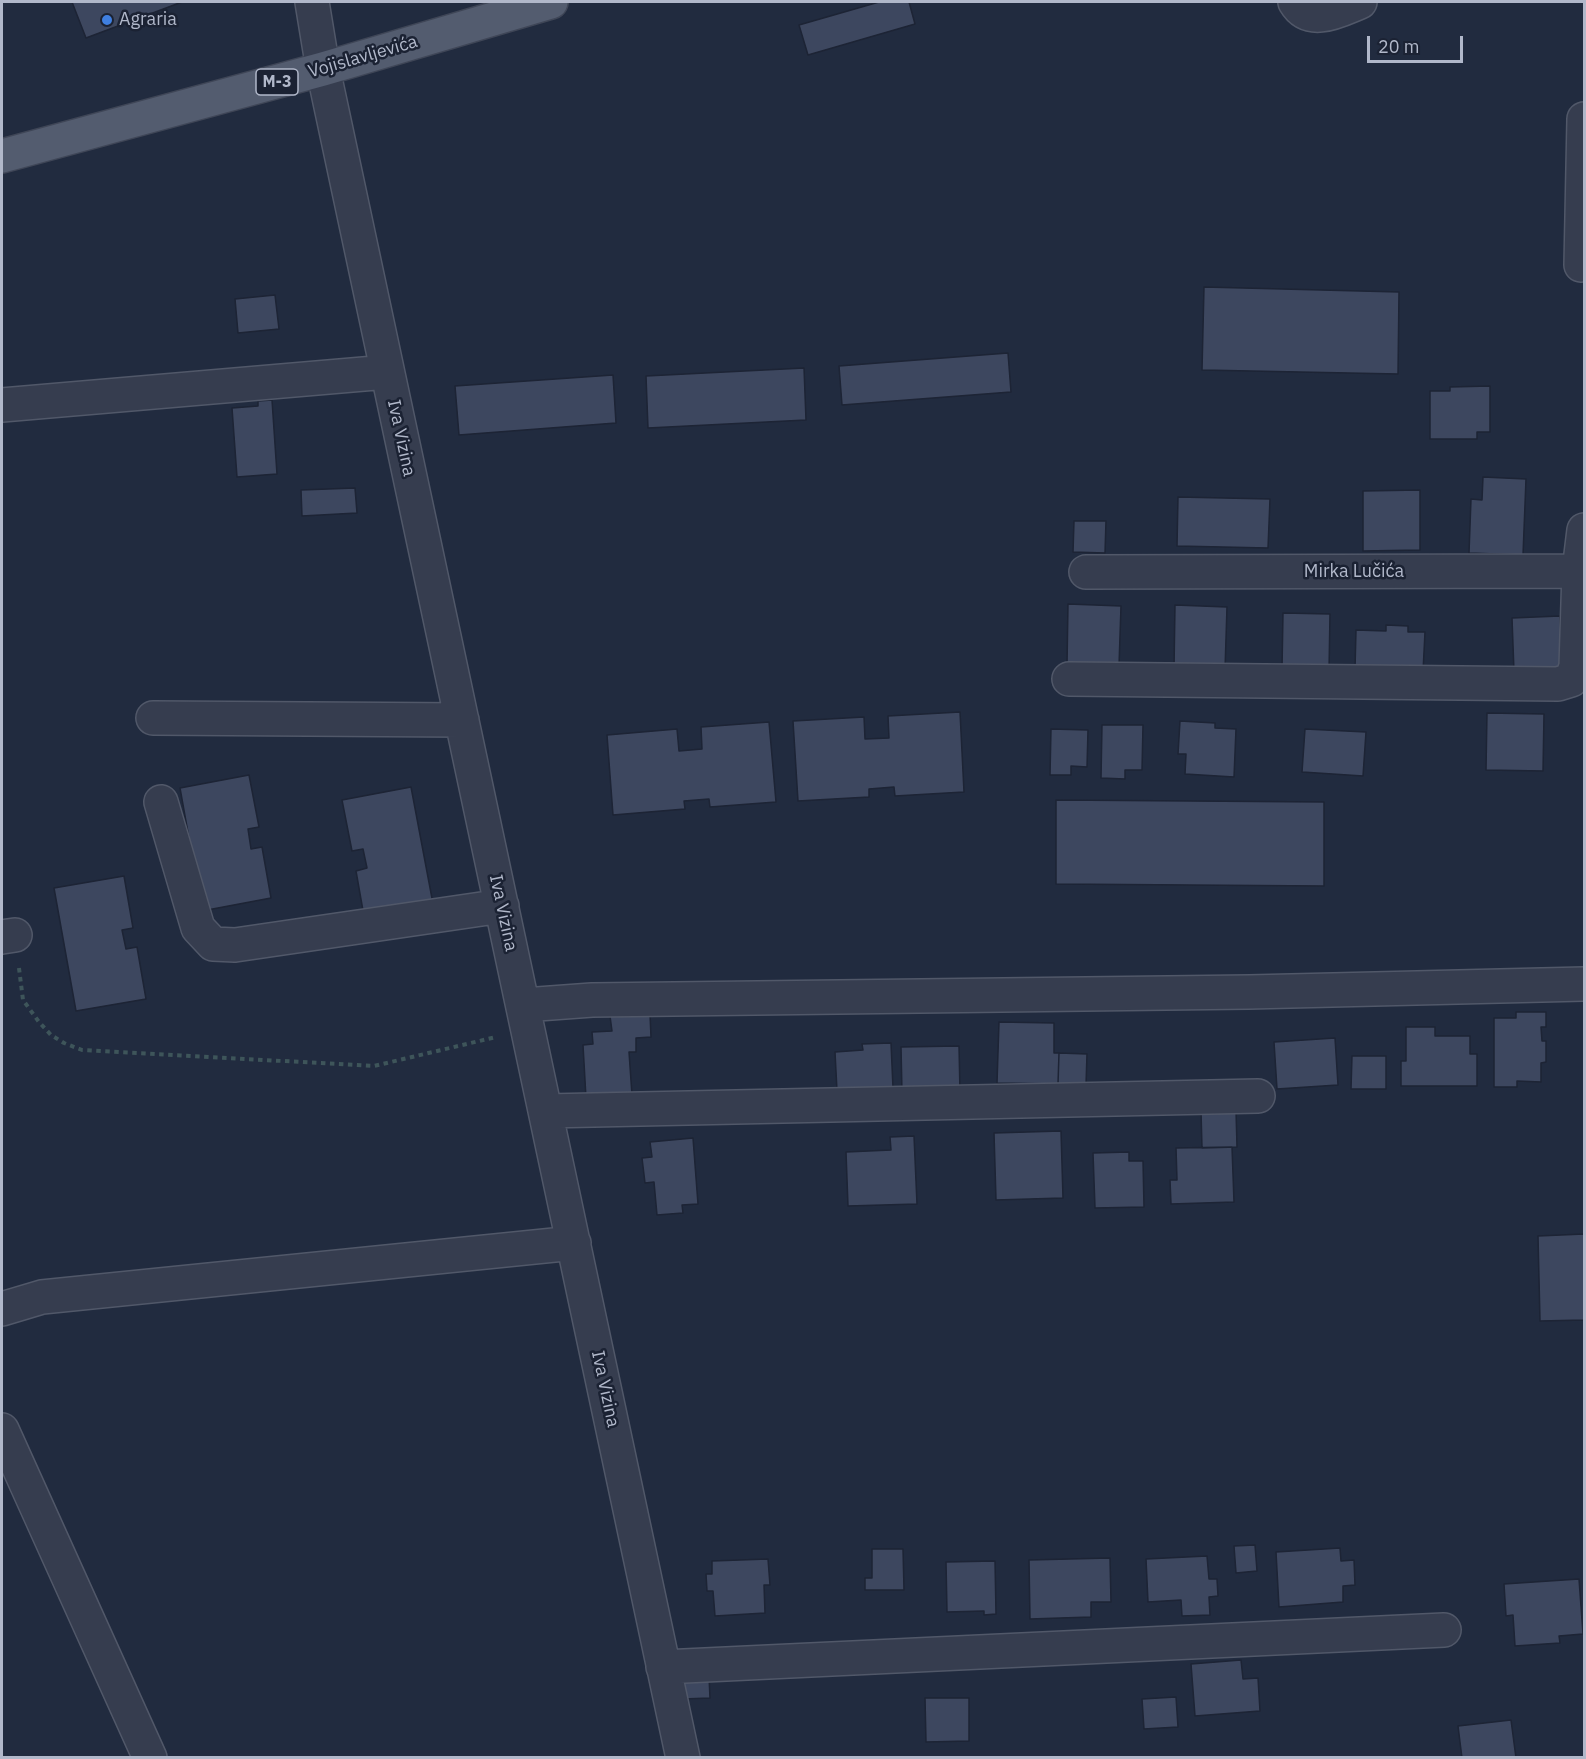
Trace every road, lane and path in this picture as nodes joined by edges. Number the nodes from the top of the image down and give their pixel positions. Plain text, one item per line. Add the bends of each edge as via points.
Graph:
1 (314, 2) edge
2 (551, 2) edge
3 (1295, 2) edge
4 (1360, 2) edge
5 (323, 69) junction
6 (1584, 119) edge
7 (2, 156) edge
8 (1581, 265) dead end
9 (387, 372) junction
10 (2, 405) edge
11 (1584, 530) edge
12 (1579, 571) junction
13 (1086, 572) dead end
14 (1068, 679) dead end
15 (153, 718) dead end
16 (462, 720) junction
17 (161, 802) dead end
18 (502, 906) junction
19 (8, 936) edge
20 (1584, 984) edge
21 (526, 1017) junction
22 (1258, 1096) dead end
23 (546, 1111) junction
24 (574, 1243) junction
25 (2, 1309) edge
26 (2, 1430) edge
27 (1444, 1630) dead end
28 (663, 1667) junction
29 (150, 1758) edge
30 (683, 1758) edge

1 - 5 street, Iva Vizina
2 - 5 main road, Vojislavljevića / M-3
3 - 4 street via 1306,13 1316,16
5 - 7 main road, Vojislavljevića / M-3
5 - 9 street, Iva Vizina
6 - 8 street
9 - 10 street
9 - 16 street, Iva Vizina
11 - 12 street
12 - 13 street, Mirka Lučića
12 - 14 street via 1576,667 1571,680 1558,684
15 - 16 street
16 - 18 street, Iva Vizina
17 - 18 street via 198,928 213,944 235,945
18 - 21 street, Iva Vizina
19 - 21 path via 23,1000 51,1035 82,1050 374,1066
20 - 21 street via 591,1000
21 - 23 street, Iva Vizina
22 - 23 street
23 - 24 street, Iva Vizina
24 - 25 street via 42,1297
24 - 28 street, Iva Vizina
26 - 29 street
27 - 28 street
28 - 30 street, Iva Vizina

